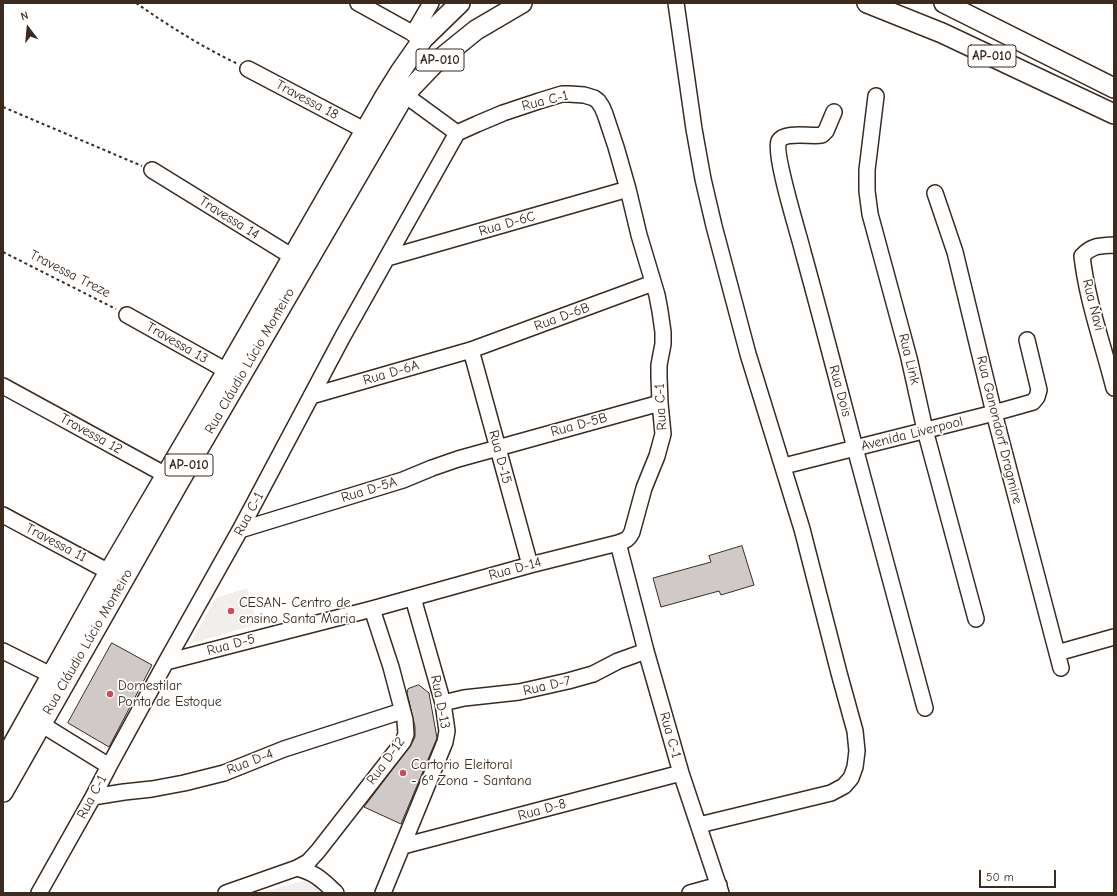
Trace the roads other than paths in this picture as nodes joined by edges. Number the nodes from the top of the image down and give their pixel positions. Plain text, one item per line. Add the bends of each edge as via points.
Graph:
1 (358, 3) edge
2 (431, 3) edge
3 (460, 3) edge
4 (522, 3) edge
5 (676, 3) edge
6 (867, 3) edge
7 (944, 3) edge
8 (990, 26) junction
9 (418, 37) junction
10 (977, 49) junction
11 (248, 69) road end
12 (1114, 88) edge
13 (398, 91) junction
14 (876, 96) dead end
15 (834, 112) dead end
16 (1114, 114) edge
17 (457, 133) junction
18 (372, 135) junction
19 (152, 170) road end
20 (628, 189) junction
21 (935, 193) dead end
22 (1114, 245) edge
23 (387, 258) junction
24 (299, 261) junction
25 (653, 283) junction
26 (127, 315) road end
27 (1027, 340) dead end
28 (472, 350) junction
29 (227, 371) junction
30 (3, 386) edge
31 (1114, 388) edge
32 (311, 396) junction
33 (660, 403) junction
34 (994, 412) junction
35 (925, 430) junction
36 (498, 448) junction
37 (855, 448) junction
38 (784, 466) junction
39 (172, 479) junction
40 (3, 515) edge
41 (240, 530) junction
42 (618, 543) junction
43 (530, 565) junction
44 (109, 572) junction
45 (413, 598) junction
46 (372, 609) junction
47 (976, 619) dead end
48 (1114, 637) edge
49 (3, 651) edge
50 (646, 651) junction
51 (1057, 653) junction
52 (166, 662) junction
53 (1060, 668) dead end
54 (59, 678) junction
55 (443, 703) junction
56 (926, 708) dead end
57 (402, 711) junction
58 (35, 720) junction
59 (3, 762) edge
60 (109, 766) junction
61 (681, 773) junction
62 (3, 792) edge
63 (93, 797) junction
64 (699, 825) junction
65 (403, 846) junction
66 (297, 868) junction
67 (720, 889) edge
68 (39, 893) edge
69 (226, 893) edge
70 (336, 893) edge
71 (383, 893) edge
72 (690, 893) edge

1 - 9 street
2 - 9 street
3 - 9 main road, AP-010
4 - 13 main road, AP-010 via 476,30
5 - 38 street via 703,179 748,354
6 - 10 main road, AP-010
7 - 8 main road, AP-010
8 - 10 main road
8 - 12 main road, AP-010
9 - 13 main road, AP-010
10 - 16 main road, AP-010
11 - 18 street, Travessa 18
13 - 17 street
13 - 18 main road, AP-010
14 - 35 street, Rua Link via 867,170 870,214 909,358
15 - 37 street, Rua Dois via 825,133 818,136 783,137 778,150
17 - 20 street, Rua C-1 via 502,113 552,97 569,94 589,96 598,101 606,114
17 - 23 street, Rua C-1
18 - 24 main road, Rua Cláudio Lúcio Monteiro / AP-010
19 - 24 street, Travessa 14
20 - 23 street, Rua D-6C
20 - 25 street, Rua C-1
21 - 34 street, Rua Ganondorf Dragmire via 956,252
22 - 31 street, Rua Navi via 1094,247 1082,256 1090,300
23 - 32 street, Rua C-1
24 - 29 main road, Rua Cláudio Lúcio Monteiro / AP-010
24 - 39 main road, Rua Cláudio Lúcio Monteiro / AP-010
25 - 28 street, Rua D-6B
25 - 33 street, Rua C-1 via 663,332 659,372
26 - 29 street, Travessa 13
27 - 34 street, Avenida Liverpool via 1039,390 1038,397 1033,402
28 - 32 street, Rua D-6A
28 - 36 street, Rua D-15
29 - 39 main road, Rua Cláudio Lúcio Monteiro / AP-010
30 - 39 street, Travessa 12
32 - 41 street, Rua C-1
33 - 36 street, Rua D-5B
33 - 42 street, Rua C-1 via 663,434 660,445 644,488 632,532 629,537
34 - 35 street, Avenida Liverpool
34 - 51 street, Rua Ganondorf Dragmire
35 - 37 street, Avenida Liverpool
35 - 47 street, Rua Link
36 - 41 street, Rua D-5A
36 - 43 street, Rua D-15
37 - 38 street, Avenida Liverpool
37 - 56 street, Rua Dois
38 - 64 street via 855,731 855,767 851,778 844,786 831,793
39 - 44 main road, Rua Cláudio Lúcio Monteiro / AP-010
39 - 54 main road, Rua Cláudio Lúcio Monteiro / AP-010
40 - 44 street, Travessa 11
41 - 52 street, Rua C-1
42 - 43 street, Rua D-14
42 - 50 street, Rua C-1
43 - 45 street, Rua D-14
44 - 54 main road, Rua Cláudio Lúcio Monteiro / AP-010
45 - 46 street, Rua D-5
45 - 55 street, Rua D-13
46 - 52 street, Rua D-5
46 - 57 street, Rua D-12
48 - 51 street
49 - 54 street
50 - 55 street, Rua D-7 via 593,674 568,681 519,692
50 - 61 street, Rua C-1
51 - 53 street, Rua Ganondorf Dragmire
52 - 60 street, Rua C-1
54 - 58 main road, Rua Cláudio Lúcio Monteiro / AP-010
55 - 65 street, Rua D-13 via 447,731 445,742
57 - 63 street, Rua D-4 via 284,749 224,773 152,790
57 - 66 street, Rua D-12 via 406,734 402,742 318,851 308,862
58 - 59 main road, Rua Cláudio Lúcio Monteiro / AP-010
58 - 60 street
58 - 62 main road, Rua Cláudio Lúcio Monteiro / AP-010
60 - 63 street, Rua C-1
61 - 64 street, Rua C-1
61 - 65 street, Rua D-8
63 - 68 street, Rua C-1
64 - 67 street, Rua C-1
65 - 71 street, Rua D-13
66 - 69 street, Rua D-12
66 - 70 street via 316,875
67 - 72 street

